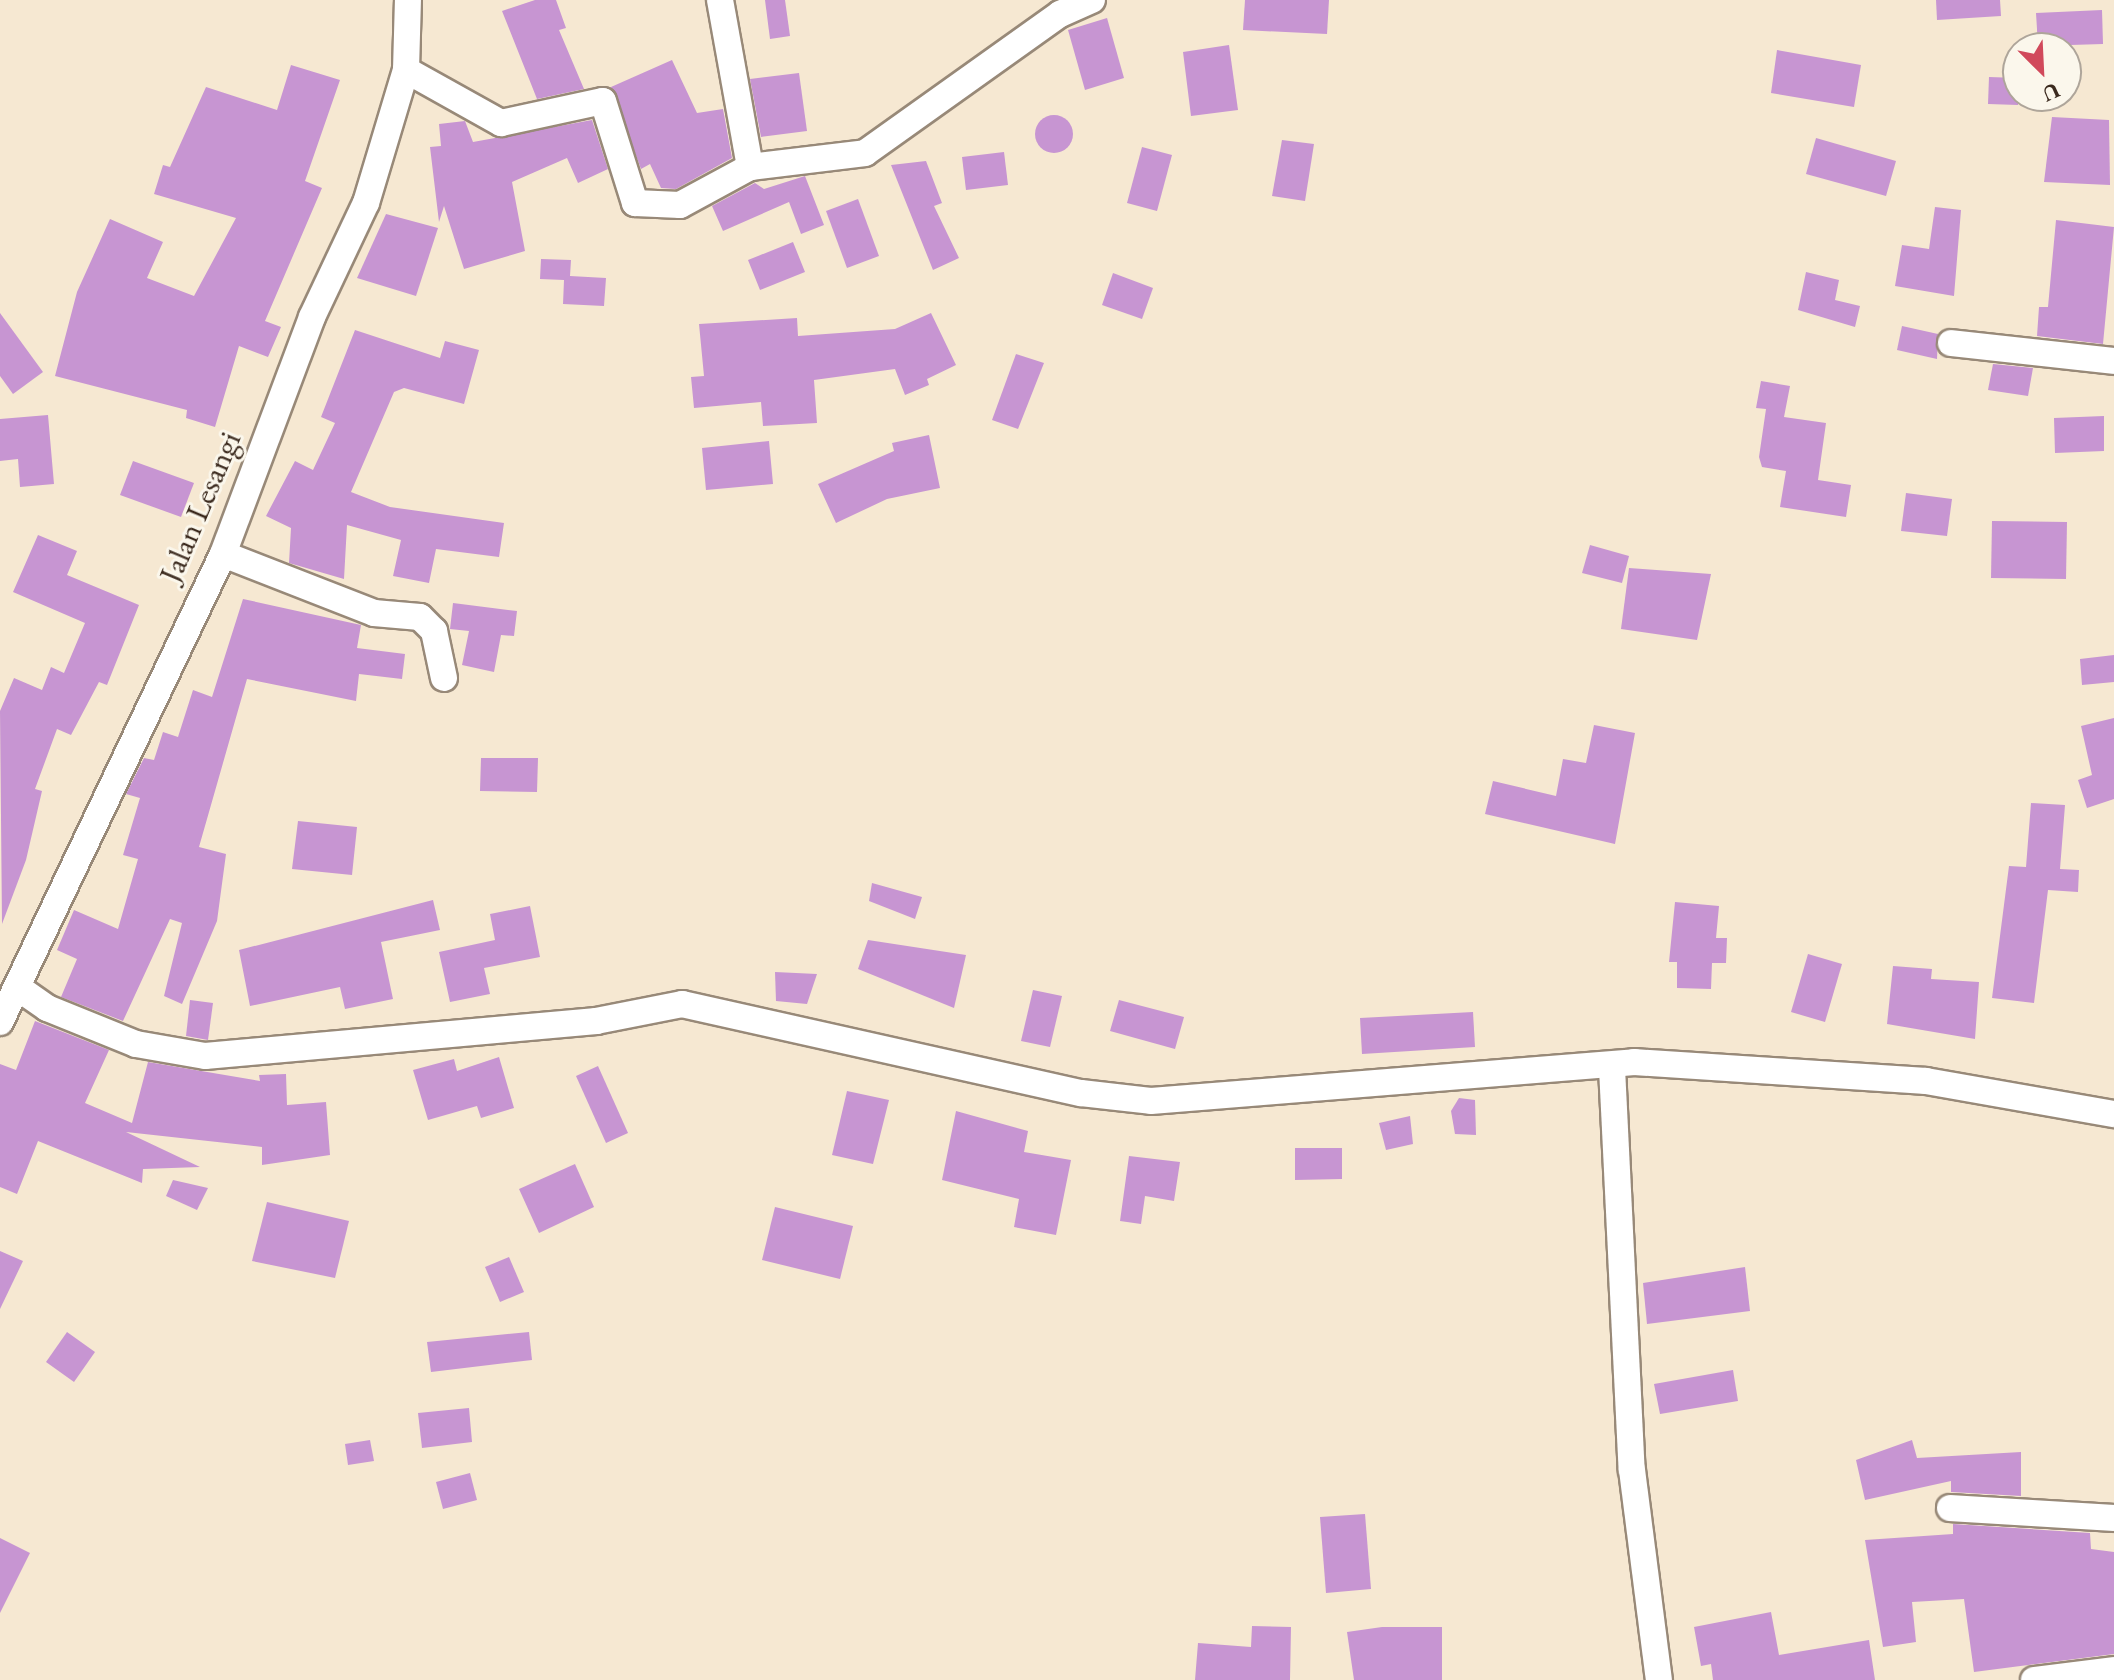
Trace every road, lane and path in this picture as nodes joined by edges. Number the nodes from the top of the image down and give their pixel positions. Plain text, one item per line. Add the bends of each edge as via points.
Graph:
1 (408, 0) edge
2 (720, 0) edge
3 (1092, 0) edge
4 (1059, 7) edge
5 (406, 70) junction
6 (750, 167) junction
7 (1951, 343) dead end
8 (2114, 361) edge
9 (223, 554) junction
10 (444, 678) dead end
11 (10, 991) edge
12 (0, 1022) edge
13 (1612, 1068) junction
14 (2114, 1114) edge
15 (1950, 1508) dead end
16 (2114, 1518) edge
17 (2114, 1670) edge
18 (1659, 1680) edge
19 (2034, 1680) edge

1 - 5 street, Jalan Lesangi
2 - 6 street
3 - 4 street
4 - 6 street via 865,153
5 - 6 street via 501,123 603,101 635,203 680,205
5 - 9 street, Jalan Lesangi via 366,203 312,317
7 - 8 street
9 - 10 street via 374,613 420,617 434,631
9 - 11 street, Jalan Lesangi
11 - 12 street, Jalan Lesangi
11 - 13 street via 136,1044 205,1056 596,1021 682,1004 1081,1093 1151,1101
13 - 14 street via 1634,1062 1926,1081
13 - 18 street via 1632,1470
15 - 16 street
17 - 19 street

